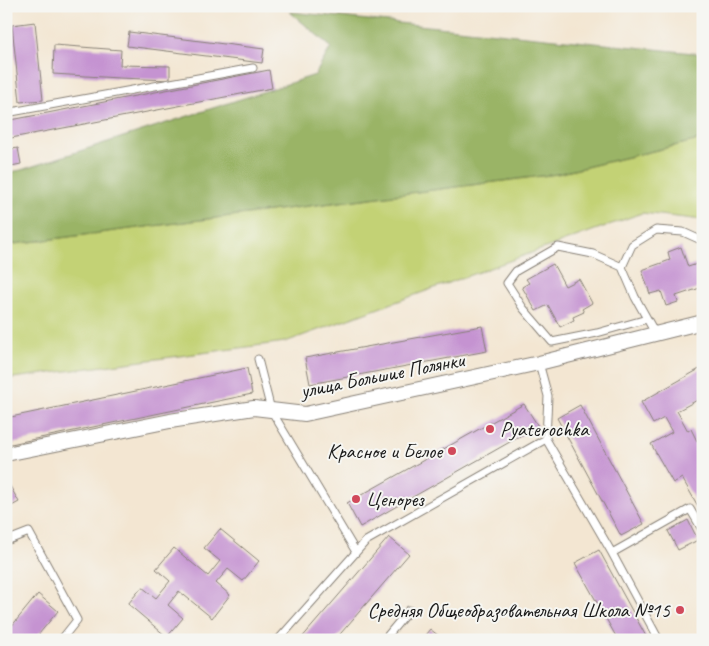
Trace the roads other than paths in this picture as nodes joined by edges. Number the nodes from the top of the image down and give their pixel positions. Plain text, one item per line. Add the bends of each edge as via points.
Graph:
1 (253, 68) dead end
2 (6, 97) edge
3 (7, 113) edge
4 (703, 241) edge
5 (622, 267) junction
6 (647, 319) junction
7 (703, 322) edge
8 (655, 333) junction
9 (258, 359) dead end
10 (539, 363) junction
11 (272, 410) junction
12 (546, 439) junction
13 (6, 454) edge
14 (703, 531) edge
15 (6, 541) edge
16 (356, 552) junction
17 (612, 553) junction
18 (409, 610) dead end
19 (62, 640) edge
20 (278, 640) edge
21 (384, 640) edge
22 (659, 640) edge

1 - 3 lane
2 - 3 lane
4 - 5 lane via 683,232 656,230 632,245
5 - 6 lane
5 - 6 lane via 593,254 558,247 516,270 507,283 522,308 552,342
6 - 8 lane
7 - 8 street, улица Большие Полянки
8 - 10 street, улица Большие Полянки
9 - 11 lane
10 - 11 street, улица Большие Полянки via 305,414
10 - 12 lane via 548,396
11 - 13 street, улица Большие Полянки via 254,408 170,421
11 - 16 lane
12 - 16 lane via 366,541
12 - 17 lane
14 - 17 lane via 690,509
15 - 19 lane via 29,532 78,620
16 - 20 lane
17 - 22 lane
18 - 21 lane

